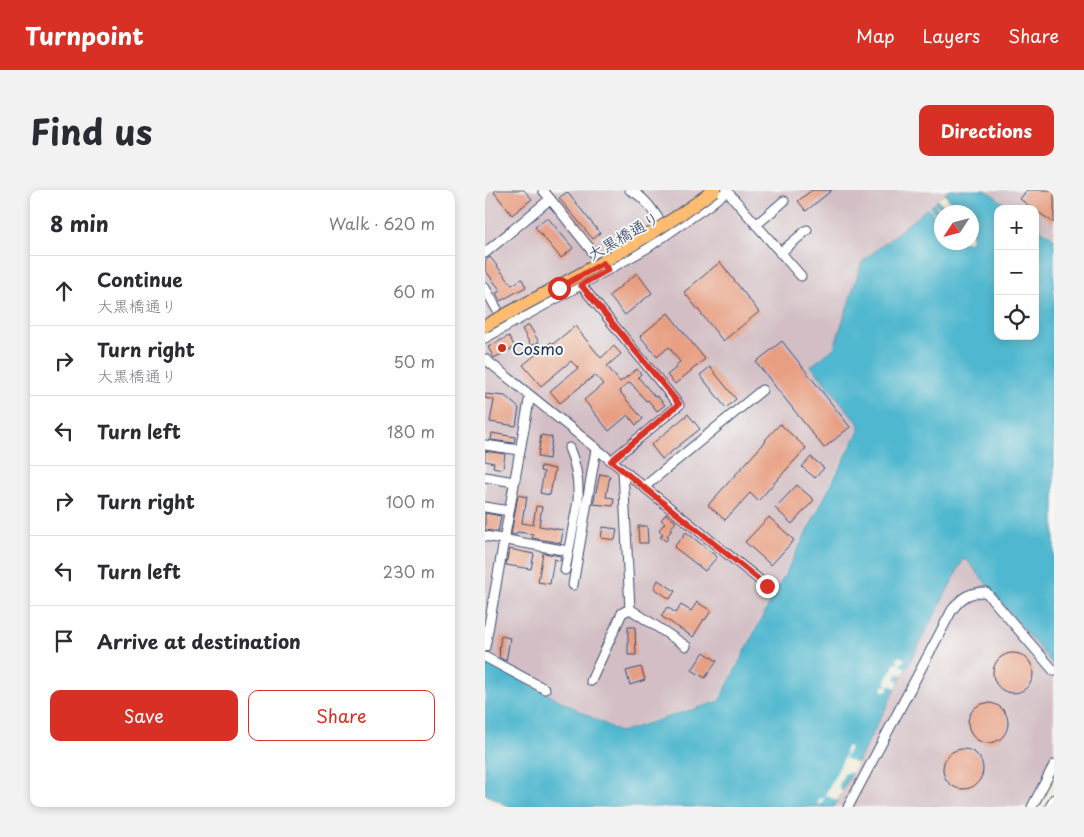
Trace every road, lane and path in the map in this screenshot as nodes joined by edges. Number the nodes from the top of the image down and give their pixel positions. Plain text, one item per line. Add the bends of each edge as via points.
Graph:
1 (543, 190) edge
2 (630, 190) edge
3 (709, 190) edge
4 (714, 190) edge
5 (719, 190) edge
6 (728, 190) edge
7 (550, 199) junction
8 (784, 201) dead end
9 (756, 225) junction
10 (807, 230) dead end
11 (667, 231) junction
12 (485, 253) edge
13 (780, 253) junction
14 (605, 266) junction
15 (801, 276) dead end
16 (581, 285) junction
17 (485, 288) edge
18 (505, 323) junction
19 (485, 324) edge
20 (485, 329) edge
21 (485, 338) edge
22 (485, 359) edge
23 (763, 390) dead end
24 (530, 396) junction
25 (485, 445) edge
26 (569, 448) dead end
27 (596, 449) junction
28 (520, 450) junction
29 (611, 461) junction
30 (623, 471) junction
31 (485, 477) edge
32 (514, 482) junction
33 (643, 487) junction
34 (485, 507) edge
35 (509, 511) junction
36 (485, 536) edge
37 (504, 540) junction
38 (568, 551) junction
39 (565, 570) dead end
40 (485, 584) edge
41 (573, 585) dead end
42 (496, 586) junction
43 (767, 586) dead end
44 (630, 609) junction
45 (686, 646) dead end
46 (485, 647) edge
47 (485, 657) edge
48 (1054, 671) edge
49 (591, 681) dead end
50 (545, 689) dead end
51 (1054, 765) edge
52 (1054, 799) edge
53 (848, 807) edge
54 (1032, 807) edge
55 (1050, 807) edge

1 - 7 street
2 - 11 street via 643,198
3 - 19 highway, bridge via 649,232
4 - 19 highway, bridge via 619,252
5 - 11 street, 大黒橋通り
6 - 9 street
6 - 11 street, 大黒橋通り
7 - 12 street
7 - 14 street
8 - 9 street
9 - 13 street
10 - 13 street
11 - 14 street, 大黒橋通り
13 - 15 street
14 - 16 street, 大黒橋通り
14 - 18 street, 大黒橋通り
16 - 18 street, 大黒橋通り
16 - 29 street via 679,404
17 - 18 street
18 - 20 street, 大黒橋通り
18 - 21 street, 大黒橋通り
22 - 24 street
23 - 33 street
24 - 27 street
24 - 28 street
25 - 28 street
26 - 38 street via 579,479 579,491
27 - 29 street
27 - 41 street
28 - 32 street
29 - 30 street
30 - 33 street
30 - 44 street
31 - 32 street
32 - 35 street
33 - 43 street
34 - 35 street
35 - 37 street
36 - 37 street
37 - 38 street
37 - 42 street
38 - 39 street
40 - 42 street
42 - 46 street
44 - 45 street
44 - 49 street via 621,613
47 - 50 street
48 - 53 street via 986,592 969,594 959,600
51 - 54 street
52 - 55 street

